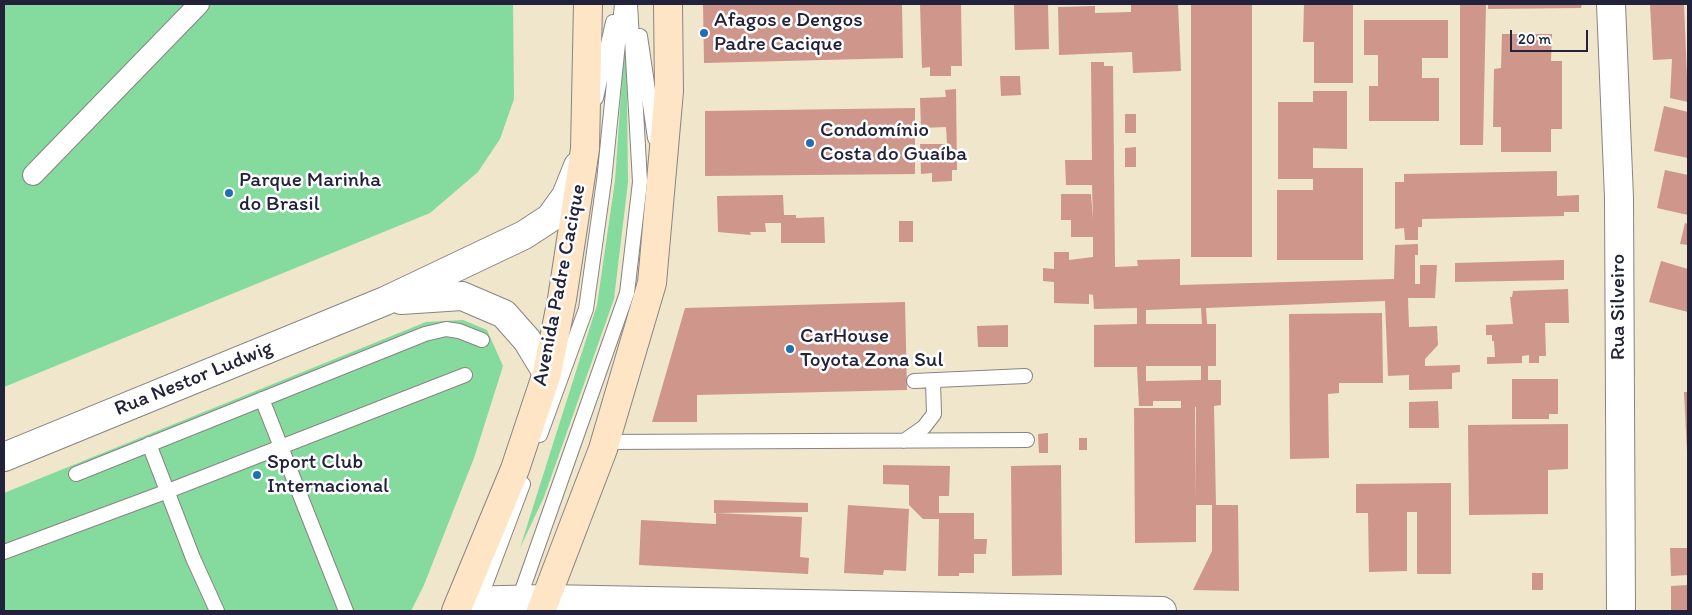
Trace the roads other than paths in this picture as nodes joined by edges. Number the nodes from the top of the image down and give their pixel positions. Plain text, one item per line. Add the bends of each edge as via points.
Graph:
1 (199, 4) edge
2 (588, 4) edge
3 (616, 4) edge
4 (622, 4) edge
5 (630, 4) edge
6 (635, 4) edge
7 (668, 4) edge
8 (1611, 4) edge
9 (585, 149) junction
10 (33, 175) dead end
11 (662, 183) junction
12 (385, 301) junction
13 (482, 340) dead end
14 (546, 373) junction
15 (465, 375) dead end
16 (1025, 376) dead end
17 (933, 381) junction
18 (914, 382) dead end
19 (262, 399) junction
20 (1028, 440) dead end
21 (904, 441) junction
22 (606, 442) junction
23 (149, 444) junction
24 (281, 446) junction
25 (4, 456) edge
26 (76, 474) dead end
27 (168, 490) junction
28 (4, 552) edge
29 (530, 605) edge
30 (468, 606) edge
31 (218, 611) edge
32 (346, 611) edge
33 (1162, 611) edge
34 (1621, 611) edge

1 - 10 street
2 - 9 main road, Avenida Padre Cacique
3 - 9 lane
4 - 30 lane via 604,181 586,309
5 - 29 lane via 640,182 627,293
6 - 11 lane
7 - 11 main road via 669,91
8 - 34 street, Rua Silveiro via 1619,198
9 - 12 street, Rua Nestor Ludwig via 566,196 550,218 524,235
9 - 14 main road, Avenida Padre Cacique via 562,299
11 - 22 main road via 652,283
12 - 14 street, Rua Nestor Ludwig via 462,296 504,314 527,340
12 - 25 street, Rua Nestor Ludwig
13 - 19 lane via 446,329 425,334
14 - 30 main road, Avenida Padre Cacique
15 - 24 lane
16 - 17 lane
17 - 18 lane
17 - 21 lane via 934,414 924,427
19 - 23 lane
19 - 24 lane
20 - 21 lane
21 - 22 lane
22 - 29 main road
23 - 26 lane
23 - 27 lane
24 - 27 lane
24 - 32 lane
27 - 28 lane
27 - 31 lane via 193,558
29 - 30 street
29 - 33 street

